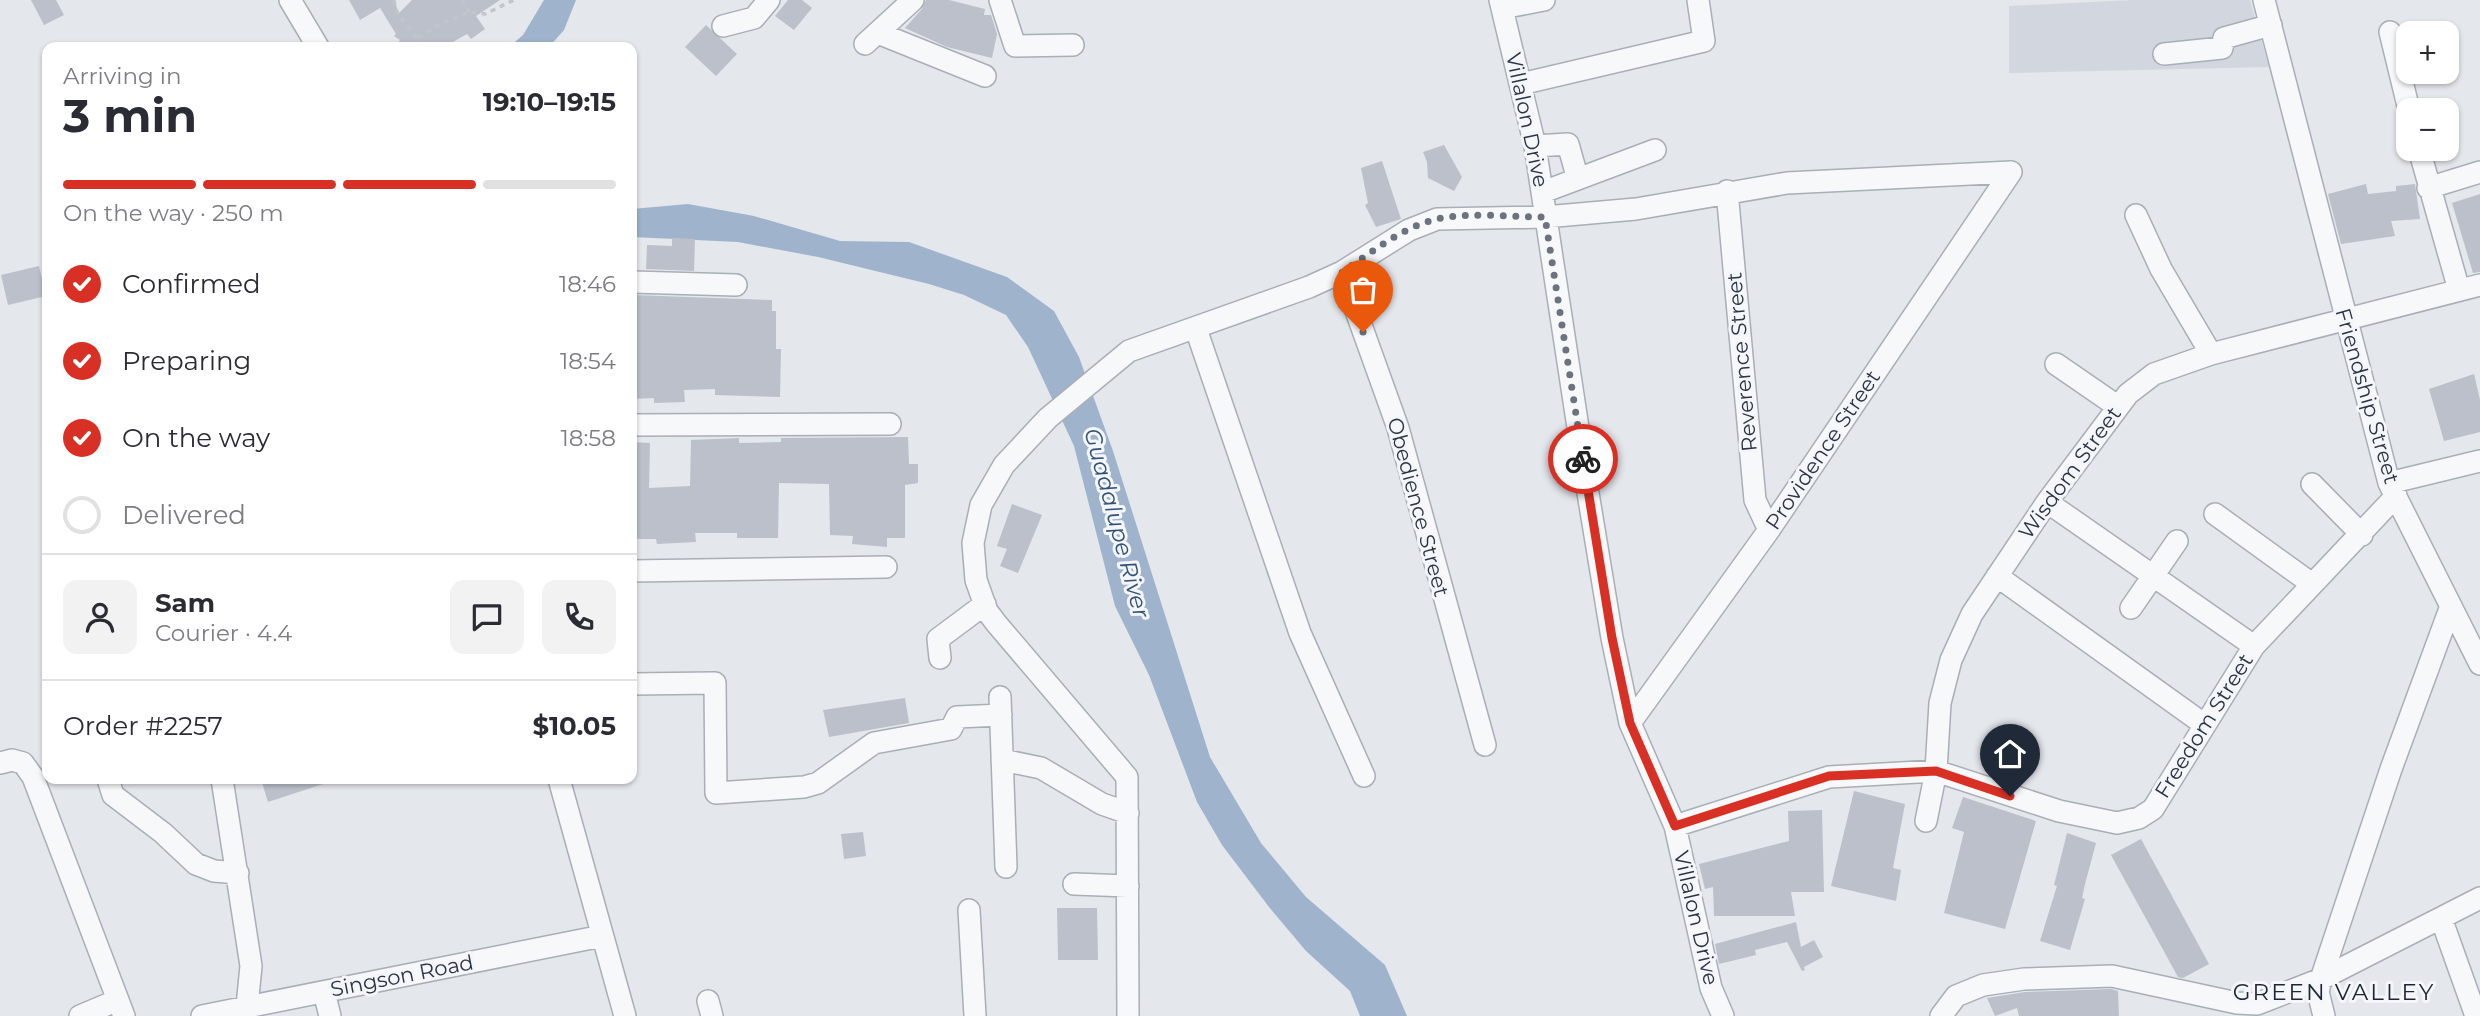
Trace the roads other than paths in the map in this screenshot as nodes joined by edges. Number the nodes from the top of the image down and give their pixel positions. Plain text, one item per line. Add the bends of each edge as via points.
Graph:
1 (290, 0) edge
2 (769, 0) edge
3 (913, 0) edge
4 (999, 0) edge
5 (1544, 0) edge
6 (1698, 0) edge
7 (2264, 0) edge
8 (1501, 4) edge
9 (2270, 25) junction
10 (723, 26) dead end
11 (2390, 32) dead end
12 (315, 42) edge
13 (1073, 45) dead end
14 (2164, 54) dead end
15 (985, 76) dead end
16 (1521, 84) junction
17 (2406, 98) edge
18 (1535, 146) junction
19 (1655, 150) dead end
20 (2422, 161) edge
21 (2480, 172) edge
22 (1577, 176) junction
23 (2428, 188) junction
24 (1727, 191) junction
25 (1543, 192) junction
26 (2136, 215) dead end
27 (1545, 217) junction
28 (1342, 272) junction
29 (637, 282) edge
30 (736, 285) dead end
31 (2480, 285) edge
32 (2459, 290) junction
33 (2345, 319) junction
34 (1196, 329) junction
35 (2211, 354) junction
36 (2056, 364) dead end
37 (2117, 406) junction
38 (890, 424) dead end
39 (637, 425) edge
40 (2480, 461) edge
41 (2312, 484) dead end
42 (2393, 490) junction
43 (2047, 502) junction
44 (2215, 514) dead end
45 (1769, 530) junction
46 (2362, 535) junction
47 (2177, 541) dead end
48 (886, 567) dead end
49 (637, 571) edge
50 (2154, 574) junction
51 (1997, 576) junction
52 (2312, 584) junction
53 (985, 604) junction
54 (2451, 606) junction
55 (2131, 608) dead end
56 (2254, 646) junction
57 (940, 659) dead end
58 (2480, 664) edge
59 (637, 684) edge
60 (1630, 723) junction
61 (2205, 724) junction
62 (1485, 745) dead end
63 (1002, 760) junction
64 (0, 763) edge
65 (1936, 771) junction
66 (1364, 776) dead end
67 (110, 784) edge
68 (223, 784) edge
69 (560, 784) edge
70 (1128, 813) junction
71 (1926, 821) dead end
72 (1675, 826) junction
73 (1006, 867) dead end
74 (238, 873) junction
75 (1074, 884) dead end
76 (1128, 886) junction
77 (2480, 898) edge
78 (969, 910) dead end
79 (2441, 918) junction
80 (602, 936) junction
81 (2321, 979) junction
82 (324, 992) junction
83 (247, 1006) junction
84 (121, 1008) edge
85 (80, 1016) edge
86 (202, 1016) edge
87 (330, 1016) edge
88 (625, 1016) edge
89 (975, 1016) edge
90 (1128, 1016) edge
91 (1723, 1016) edge
92 (1941, 1016) edge
93 (2324, 1016) edge
94 (2476, 1016) edge

1 - 12 street
2 - 10 street via 754,18
3 - 15 street via 872,39
4 - 13 street via 1015,46
5 - 8 street
6 - 16 street via 1704,41
7 - 9 street, Friendship Street
8 - 16 street, Villalon Drive
9 - 14 street via 2224,38 2222,48
9 - 33 street, Friendship Street
11 - 17 street
16 - 18 street, Villalon Drive
18 - 22 street via 1568,144
18 - 25 street, Villalon Drive
19 - 22 street
20 - 23 street
21 - 23 street
22 - 25 street
23 - 32 street
24 - 27 street via 1636,209
24 - 45 street, Reverence Street via 1755,500
24 - 45 street, Providence Street via 1787,183 2011,172
25 - 27 street, Villalon Drive
26 - 35 street via 2161,269
27 - 28 street via 1437,219 1409,230
27 - 60 street, Villalon Drive via 1612,638
28 - 34 street
28 - 62 street, Obedience Street via 1398,428
29 - 30 street
31 - 32 street, Wisdom Street
32 - 33 street, Wisdom Street
33 - 35 street, Wisdom Street
33 - 42 street, Friendship Street
34 - 53 street via 1129,351 1048,418 1004,465 981,505 973,543 976,580
34 - 66 street via 1300,634
35 - 37 street, Wisdom Street via 2154,374
36 - 37 street
37 - 43 street, Wisdom Street
38 - 39 street
40 - 42 street
41 - 46 street
42 - 46 street, Freedom Street
42 - 54 street, Friendship Street
43 - 50 street
43 - 51 street, Wisdom Street
44 - 52 street
45 - 60 street, Providence Street
46 - 52 street, Freedom Street
47 - 50 street
48 - 49 street
50 - 55 street
50 - 56 street
51 - 61 street
51 - 65 street, Wisdom Street via 1972,614 1951,660 1940,703
52 - 56 street, Freedom Street
53 - 57 street via 938,639
53 - 70 street via 996,624 1127,777
54 - 58 street, Friendship Street
54 - 81 street
56 - 61 street, Freedom Street
59 - 63 street via 715,683 716,793 818,783 874,743 951,729 957,717 1000,706
60 - 72 street, Villalon Drive
61 - 65 street, Freedom Street via 2153,809 2117,823 2059,811
63 - 70 street via 1041,768 1102,804
63 - 73 street
64 - 84 street via 23,763 33,777
65 - 71 street, Wisdom Street
65 - 72 street, Freedom Street via 1829,776
67 - 74 street via 113,795 196,863 214,871
68 - 74 street
69 - 80 street
70 - 76 street
72 - 91 street, Villalon Drive via 1711,988
74 - 83 street via 251,966
75 - 76 street
76 - 90 street
77 - 79 street
78 - 89 street
79 - 81 street
79 - 94 street
80 - 82 street, Singson Road
80 - 88 street
81 - 92 street via 2256,1004 2112,976 2024,979 1983,985 1956,996
81 - 93 street via 2318,992
82 - 83 street, Singson Road
82 - 87 street
83 - 86 street, Singson Road
84 - 85 street

